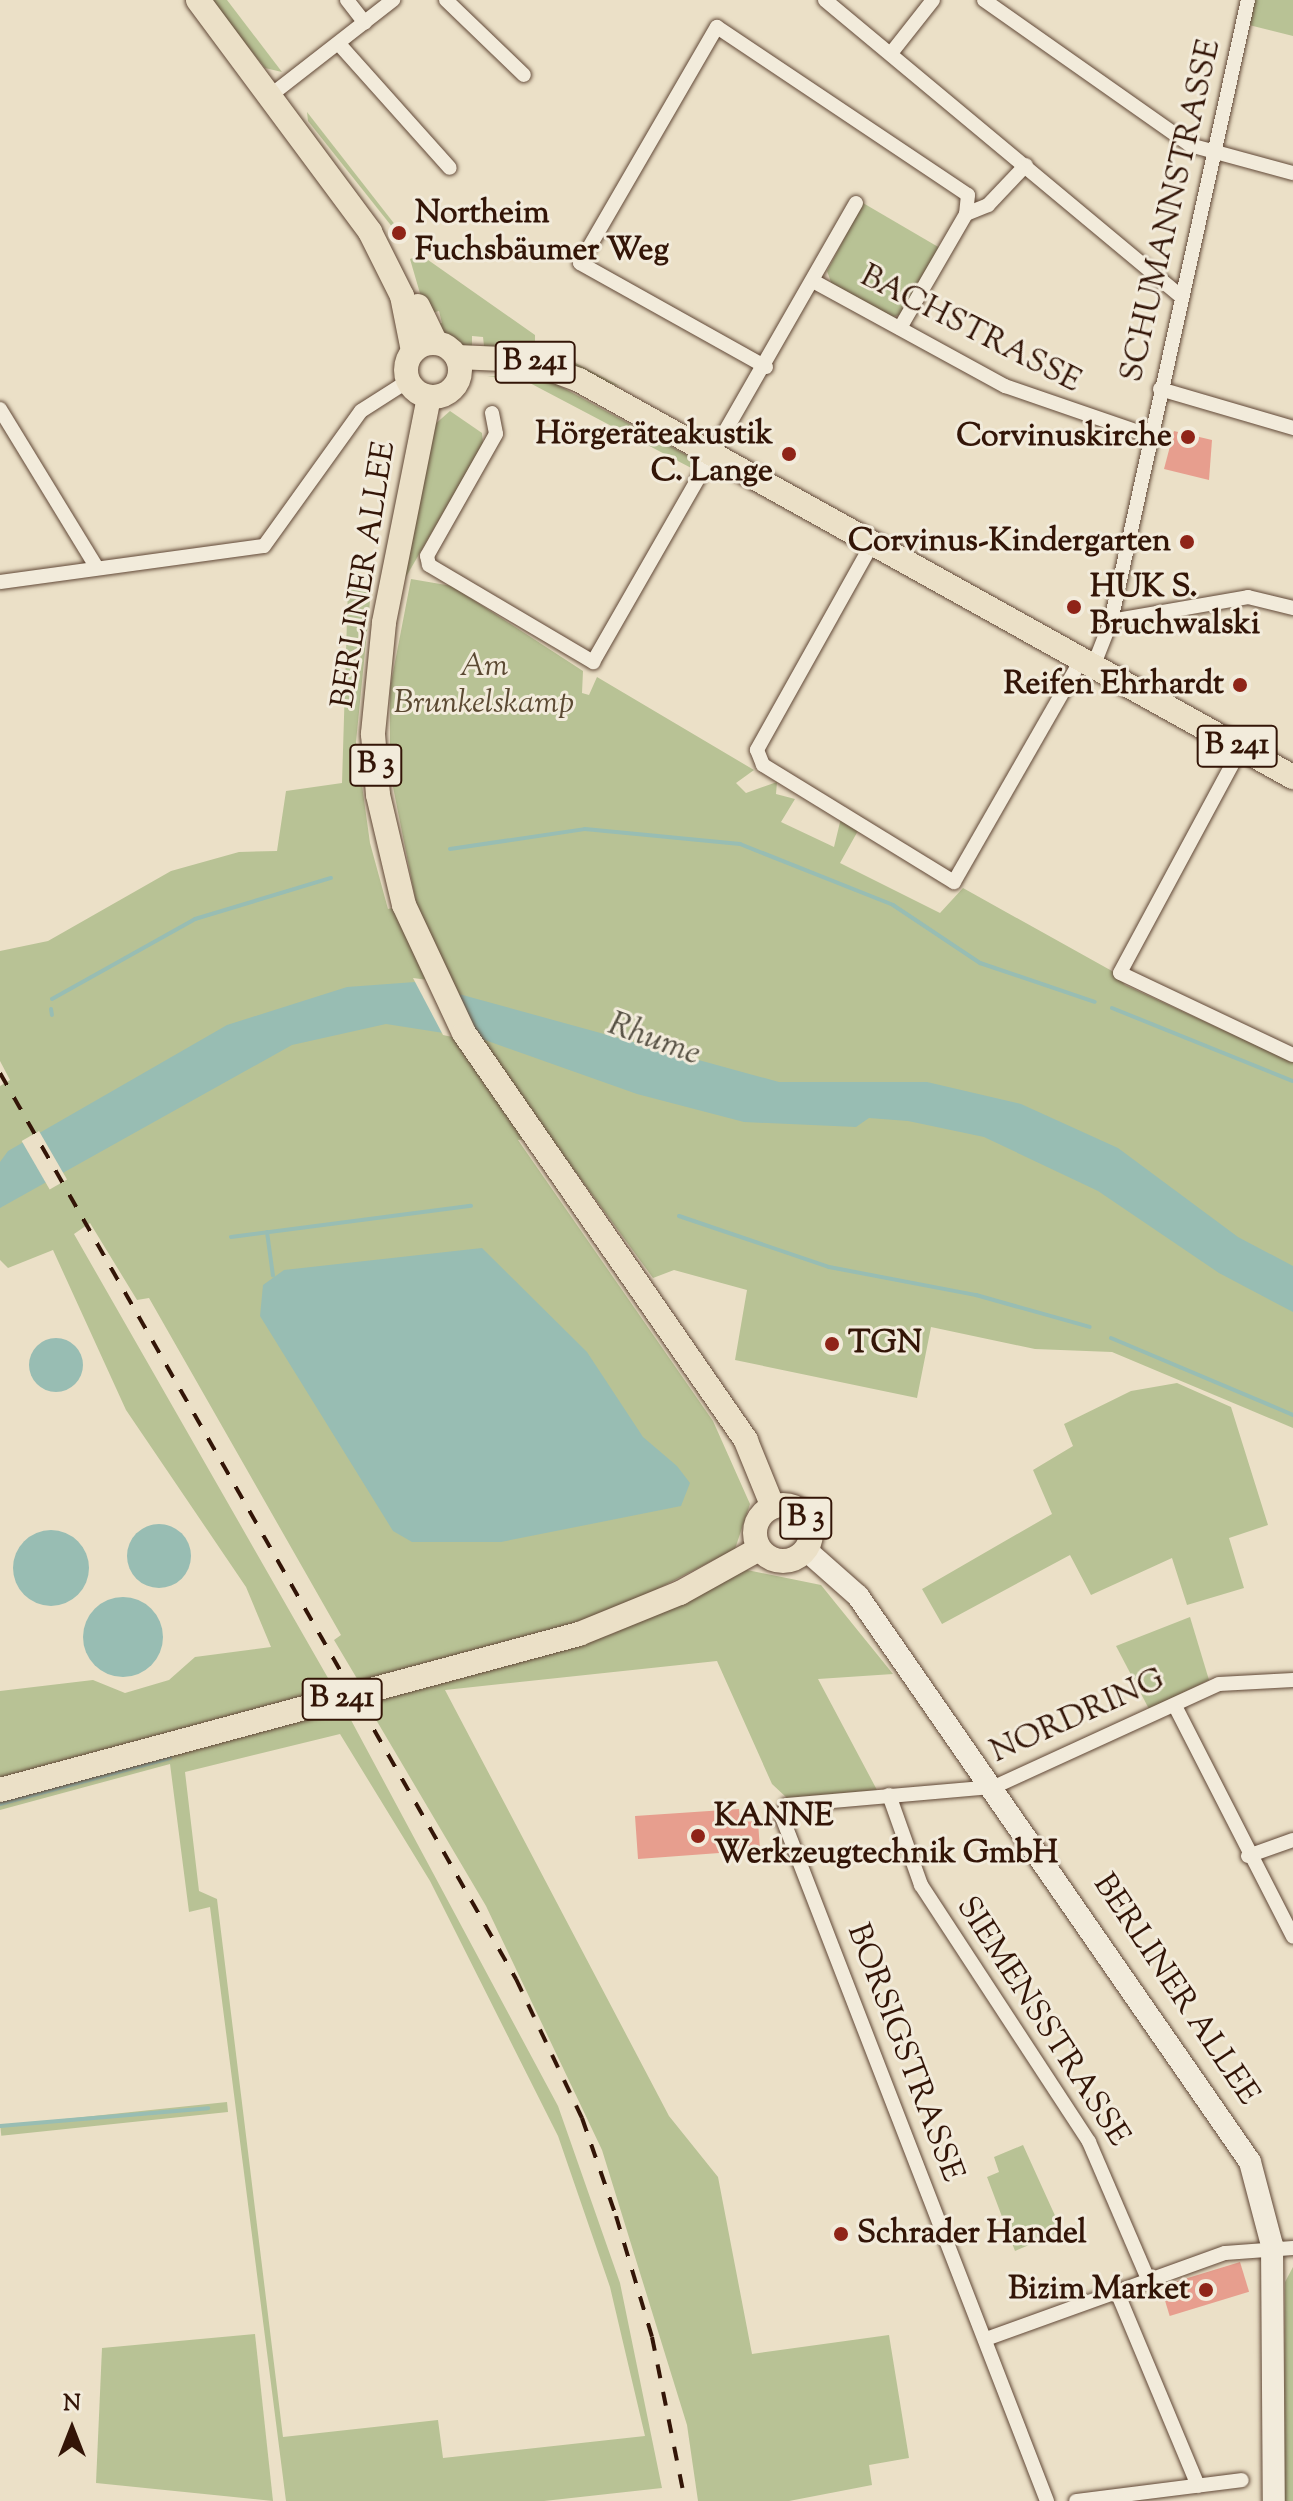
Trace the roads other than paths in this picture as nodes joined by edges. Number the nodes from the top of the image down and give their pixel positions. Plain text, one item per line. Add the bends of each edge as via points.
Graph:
1 (198, 0) edge
2 (347, 0) edge
3 (393, 0) edge
4 (446, 0) edge
5 (825, 0) edge
6 (933, 0) edge
7 (984, 0) edge
8 (1248, 0) edge
9 (365, 23) junction
10 (339, 44) junction
11 (892, 52) junction
12 (524, 75) dead end
13 (271, 95) junction
14 (1215, 153) junction
15 (1026, 165) junction
16 (450, 168) dead end
17 (1293, 173) edge
18 (856, 203) dead end
19 (966, 214) junction
20 (813, 281) junction
21 (1180, 296) junction
22 (900, 328) junction
23 (425, 347) junction
24 (766, 367) junction
25 (458, 369) junction
26 (408, 381) junction
27 (1160, 389) junction
28 (429, 397) junction
29 (0, 409) edge
30 (492, 413) dead end
31 (1293, 428) edge
32 (1150, 436) junction
33 (712, 457) junction
34 (872, 544) junction
35 (97, 568) junction
36 (0, 582) edge
37 (1293, 608) edge
38 (1111, 621) junction
39 (1087, 663) junction
40 (1241, 748) junction
41 (1293, 777) edge
42 (1293, 1055) edge
43 (773, 1507) junction
44 (759, 1549) junction
45 (806, 1550) junction
46 (1293, 1680) edge
47 (1175, 1706) junction
48 (994, 1787) junction
49 (0, 1790) edge
50 (889, 1795) junction
51 (787, 1805) joint
52 (1293, 1840) edge
53 (1248, 1856) junction
54 (1293, 1937) edge
55 (1283, 2246) edge
56 (1148, 2279) junction
57 (1117, 2292) junction
58 (986, 2339) junction
59 (1242, 2480) dead end
60 (1198, 2486) junction
61 (1047, 2501) edge
62 (1076, 2501) edge
63 (1274, 2501) edge

1 - 13 main road
2 - 9 street
3 - 9 street
4 - 12 street
5 - 11 street
6 - 11 street
7 - 14 street via 1178,137
8 - 14 street, SCHUMANNSTRASSE
9 - 10 street
10 - 13 street
10 - 16 street
11 - 15 street
13 - 23 main road via 383,255
14 - 17 street
14 - 21 street, SCHUMANNSTRASSE
15 - 19 street via 988,205
15 - 21 street
18 - 20 street
19 - 22 street
19 - 24 street via 968,195 717,27 580,263
20 - 22 street, BACHSTRASSE
20 - 24 street
21 - 27 street, SCHUMANNSTRASSE
22 - 32 street, BACHSTRASSE via 1067,413
23 - 25 main road
23 - 26 main road
24 - 33 street
25 - 28 main road via 446,394
25 - 33 main road, B 241 via 532,370 605,397
26 - 28 main road
26 - 35 street via 361,411 264,546
27 - 31 street
27 - 32 street, SCHUMANNSTRASSE
28 - 43 main road, BERLINER ALLEE / B 3 via 384,623 373,734 378,795 404,905 464,1033 746,1441
29 - 35 street
30 - 33 street via 496,434 427,556 429,565 593,662
32 - 38 street, SCHUMANNSTRASSE
33 - 34 main road, B 241
34 - 39 main road, B 241
34 - 39 street, SCHUMANNSTRASSE via 757,750 763,765 954,882
35 - 36 street
37 - 38 street via 1248,597
38 - 39 street, SCHUMANNSTRASSE
39 - 40 main road, B 241
40 - 41 main road, B 241
40 - 42 street via 1120,973
43 - 44 main road, B 3 via 757,1521
43 - 45 main road, B 3 via 805,1516
44 - 45 main road, B 3 via 778,1561
44 - 49 main road, B 241 via 669,1598 579,1634
45 - 48 main road, B 3 via 858,1596
46 - 47 street, NORDRING via 1219,1684
47 - 48 street, NORDRING
47 - 53 street
48 - 50 street, NORDRING
48 - 55 main road, BERLINER ALLEE / B 3 via 1229,2123
50 - 51 street, NORDRING
50 - 56 street, SIEMENSSTRASSE via 921,1885 1089,2142
51 - 58 street, BORSIGSTRASSE via 782,1817
52 - 53 street
53 - 54 street
55 - 56 street
55 - 63 main road, B 3
56 - 57 street
57 - 58 street
57 - 60 street
58 - 61 street, BORSIGSTRASSE
59 - 60 street
60 - 62 street

